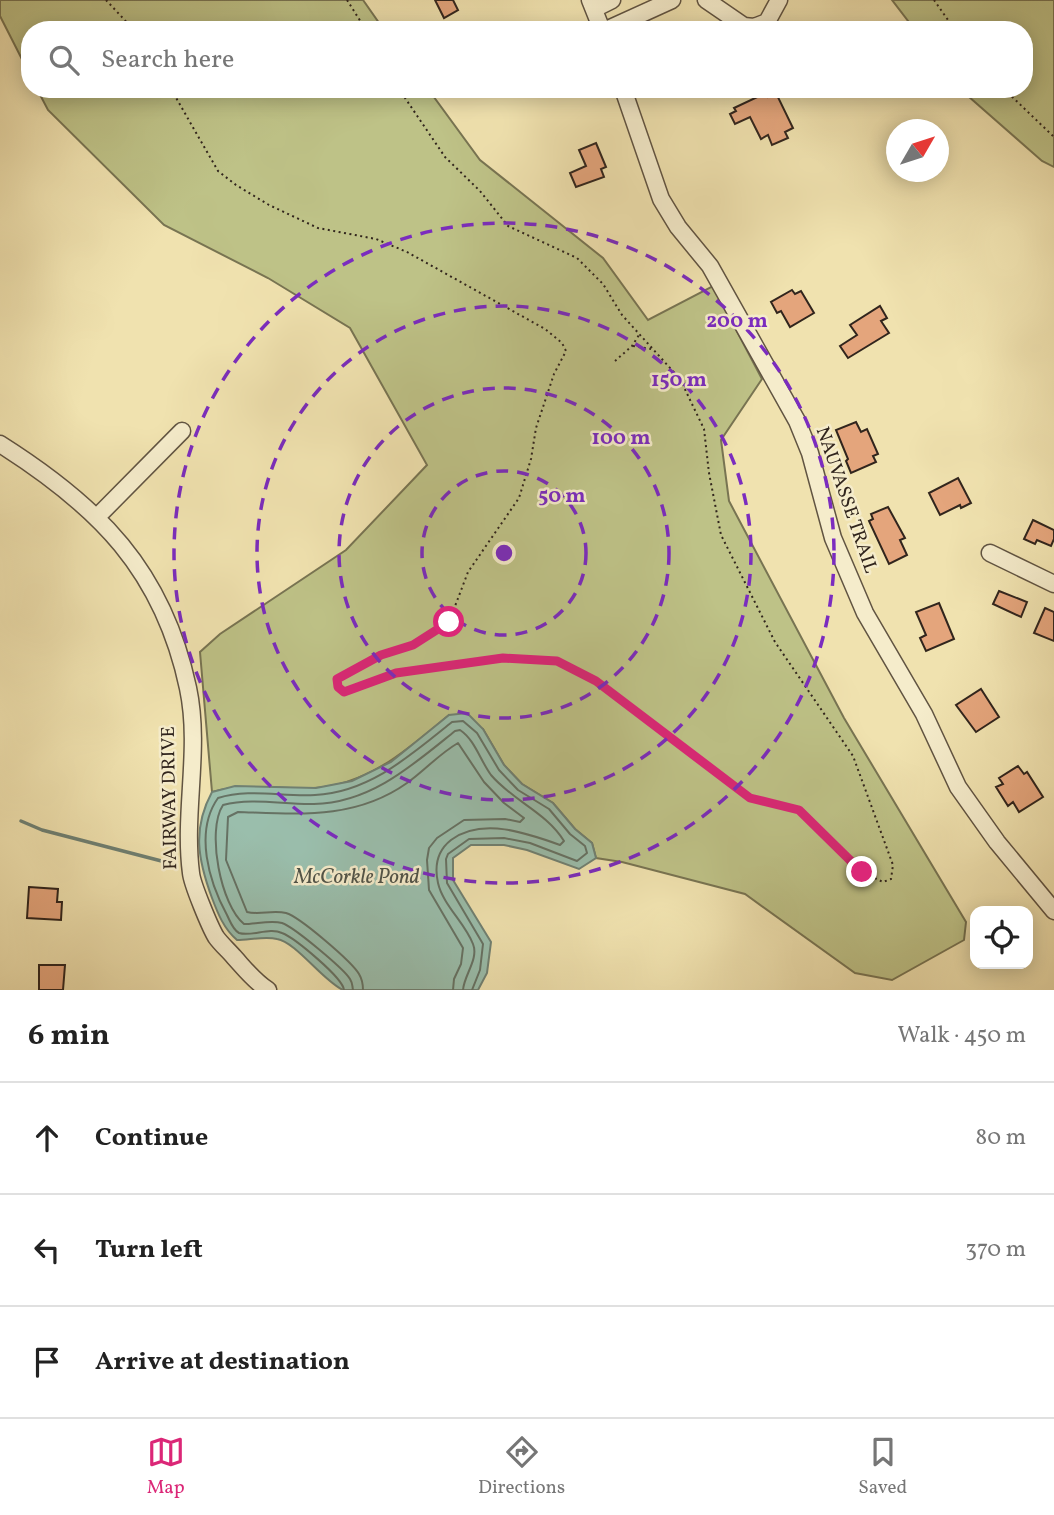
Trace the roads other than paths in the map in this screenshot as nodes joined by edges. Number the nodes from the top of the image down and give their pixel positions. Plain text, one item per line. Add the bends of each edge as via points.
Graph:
1 (612, 0) edge
2 (672, 0) edge
3 (706, 0) edge
4 (779, 0) edge
5 (652, 3) edge
6 (592, 5) edge
7 (600, 21) edge
8 (620, 21) edge
9 (737, 21) edge
10 (768, 21) edge
11 (627, 98) edge
12 (182, 431) dead end
13 (0, 444) edge
14 (97, 517) junction
15 (990, 553) dead end
16 (1054, 583) edge
17 (1054, 911) edge
18 (268, 990) edge

1 - 6 street
2 - 5 street
3 - 9 street
4 - 10 street
5 - 8 street
6 - 7 street
11 - 17 street, NAUVASSE TRAIL via 661,199 710,266 797,421 833,538 865,613 924,715 958,787
12 - 14 street
13 - 14 street, FAIRWAY DRIVE via 42,470
14 - 18 street, FAIRWAY DRIVE via 148,580 180,655 189,691 194,763 191,876 216,936
15 - 16 street

